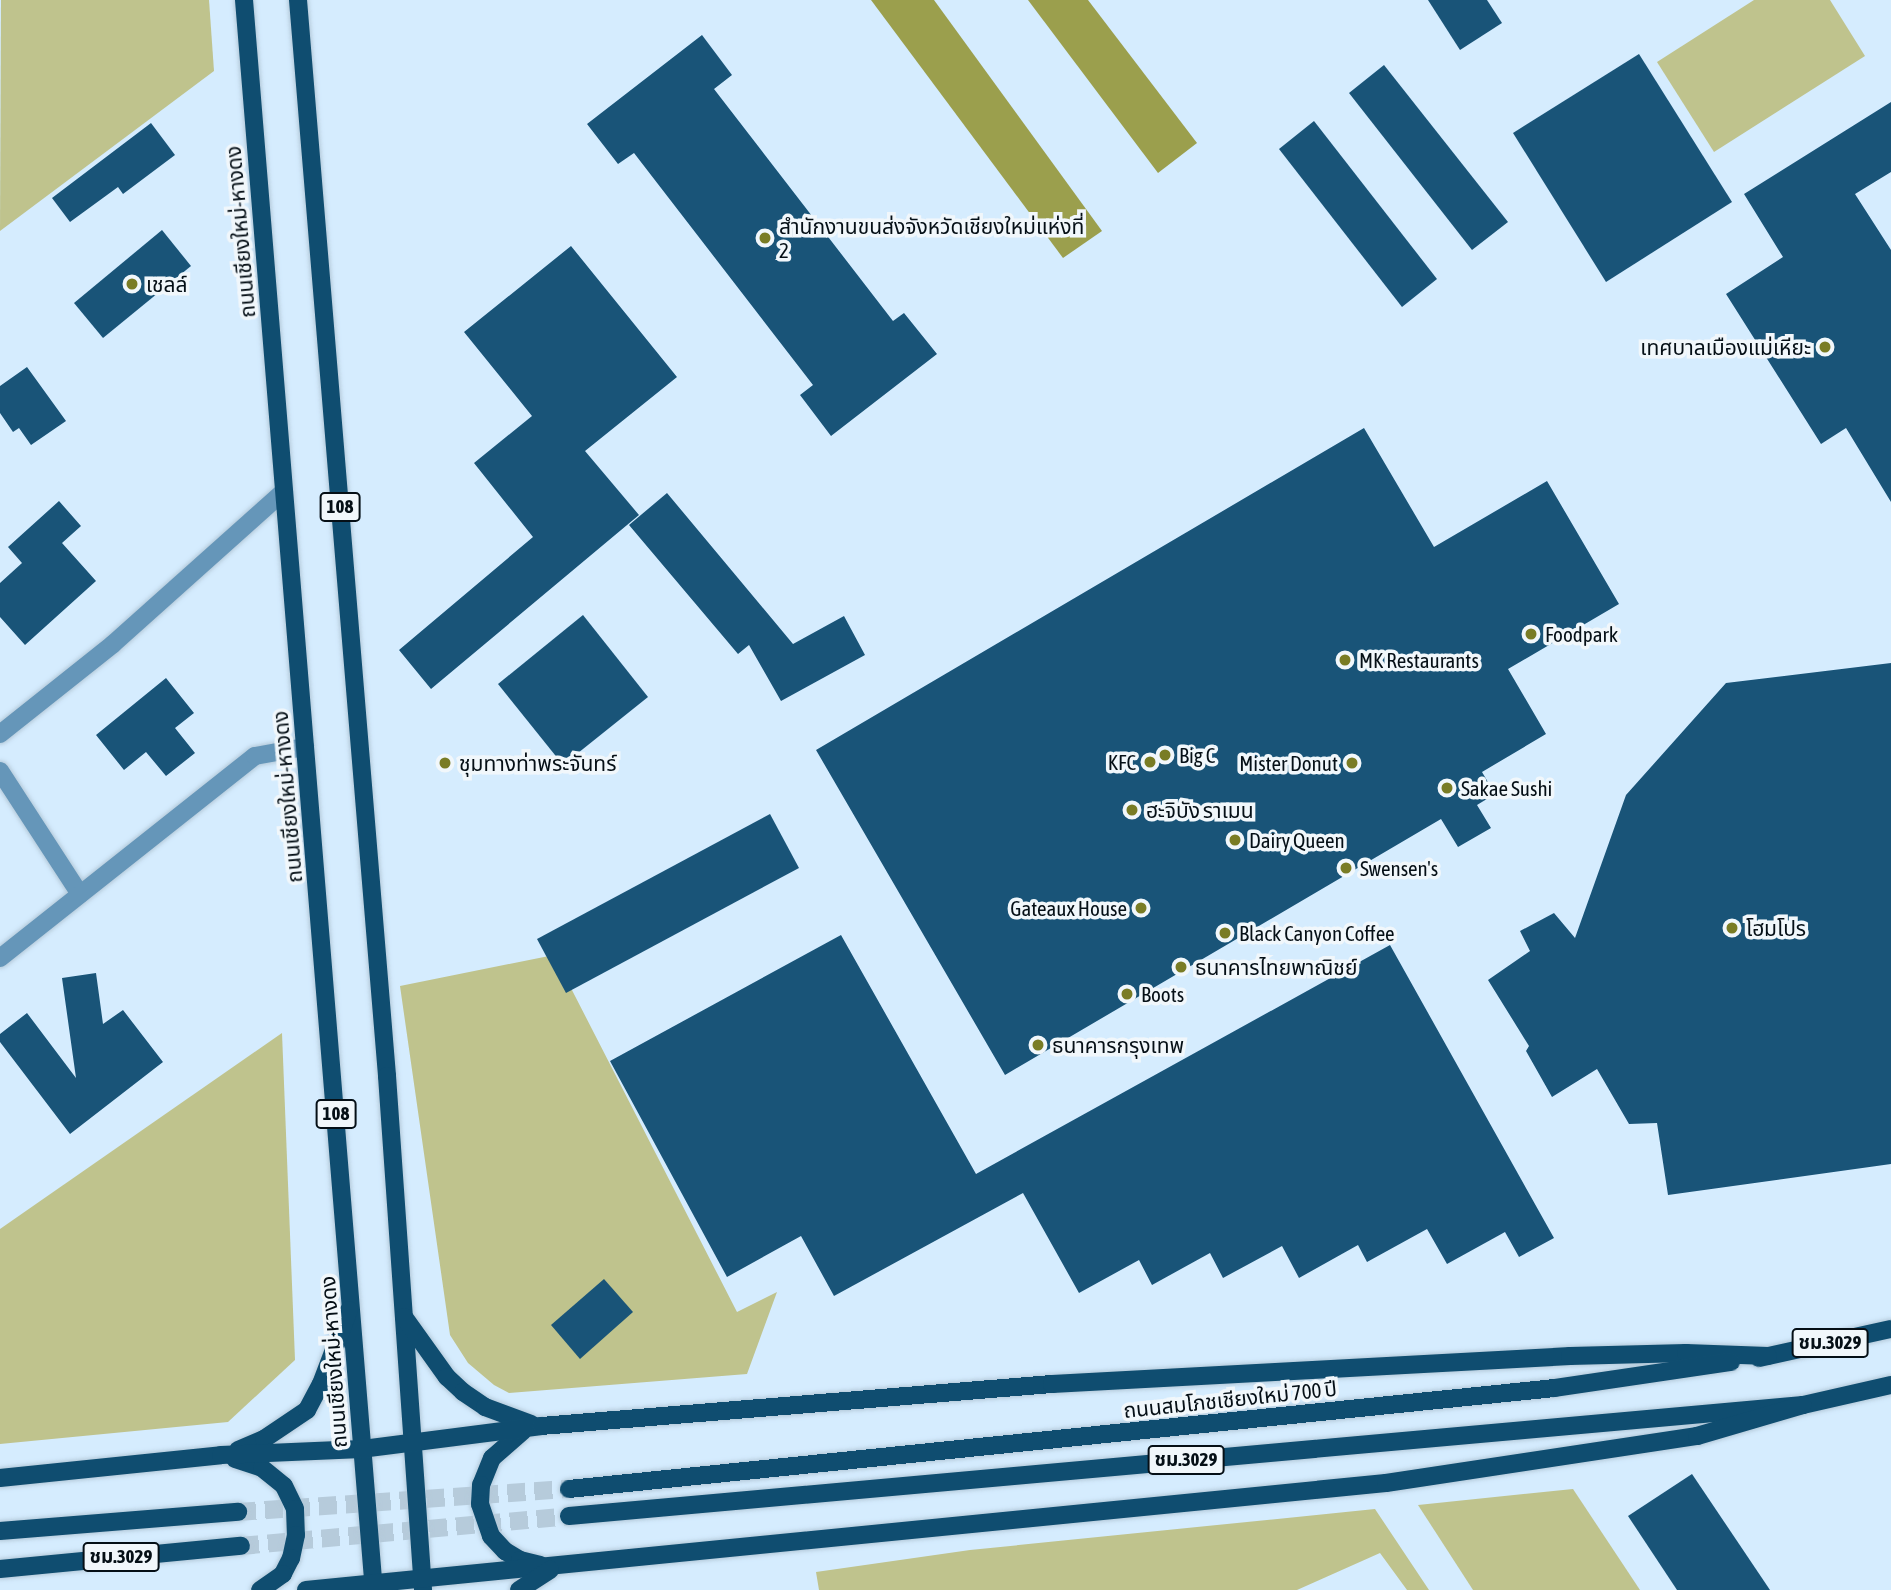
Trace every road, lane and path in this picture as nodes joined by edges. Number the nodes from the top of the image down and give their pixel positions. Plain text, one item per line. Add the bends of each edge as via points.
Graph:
1 (244, 0) edge
2 (298, 0) edge
3 (284, 491) junction
4 (0, 734) edge
5 (305, 747) junction
6 (0, 771) edge
7 (80, 894) junction
8 (0, 958) edge
9 (351, 1302) junction
10 (404, 1317) junction
11 (1891, 1329) edge
12 (1768, 1356) junction
13 (1891, 1385) edge
14 (1802, 1405) junction
15 (534, 1427) junction
16 (413, 1443) junction
17 (362, 1449) junction
18 (221, 1455) junction
19 (0, 1478) edge
20 (569, 1489) tunnel mouth
21 (238, 1512) tunnel mouth
22 (569, 1516) tunnel mouth
23 (0, 1531) edge
24 (241, 1546) tunnel mouth
25 (553, 1568) junction
26 (0, 1569) edge
27 (423, 1584) edge
28 (374, 1586) edge
29 (260, 1590) edge
30 (306, 1590) edge
31 (519, 1590) edge

1 - 3 main road, ถนนเชียงใหม่-หางดง / 108
2 - 10 main road, 108
3 - 4 street via 113,645
3 - 5 main road, ถนนเชียงใหม่-หางดง / 108
5 - 7 street via 255,756
5 - 9 main road, ถนนเชียงใหม่-หางดง / 108
6 - 7 street
7 - 8 street
9 - 17 main road, ถนนเชียงใหม่-หางดง / 108
9 - 18 main road via 307,1410 264,1439
10 - 15 main road via 463,1392 498,1414
10 - 16 main road, 108
11 - 12 main road, ถนนสมโภชเชียงใหม่ 700 ปี / ชม.3029
12 - 15 main road via 1570,1356 1052,1384
12 - 20 main road, ถนนสมโภชเชียงใหม่ 700 ปี / ชม.3029 via 1555,1388
13 - 14 main road, ชม.3029
14 - 22 main road, ชม.3029
14 - 25 main road via 1697,1436 1386,1483
15 - 16 main road
15 - 25 main road via 499,1448 486,1471 480,1504 483,1521 505,1551
16 - 17 main road
16 - 27 main road, 108
17 - 18 main road
17 - 28 main road, ถนนเชียงใหม่-หางดง / 108
18 - 19 main road
18 - 29 main road via 262,1468 284,1486 295,1510 291,1558 283,1574
21 - 23 main road, ชม.3029
24 - 26 main road, ชม.3029
25 - 27 main road
25 - 31 main road
27 - 28 main road
28 - 30 main road

